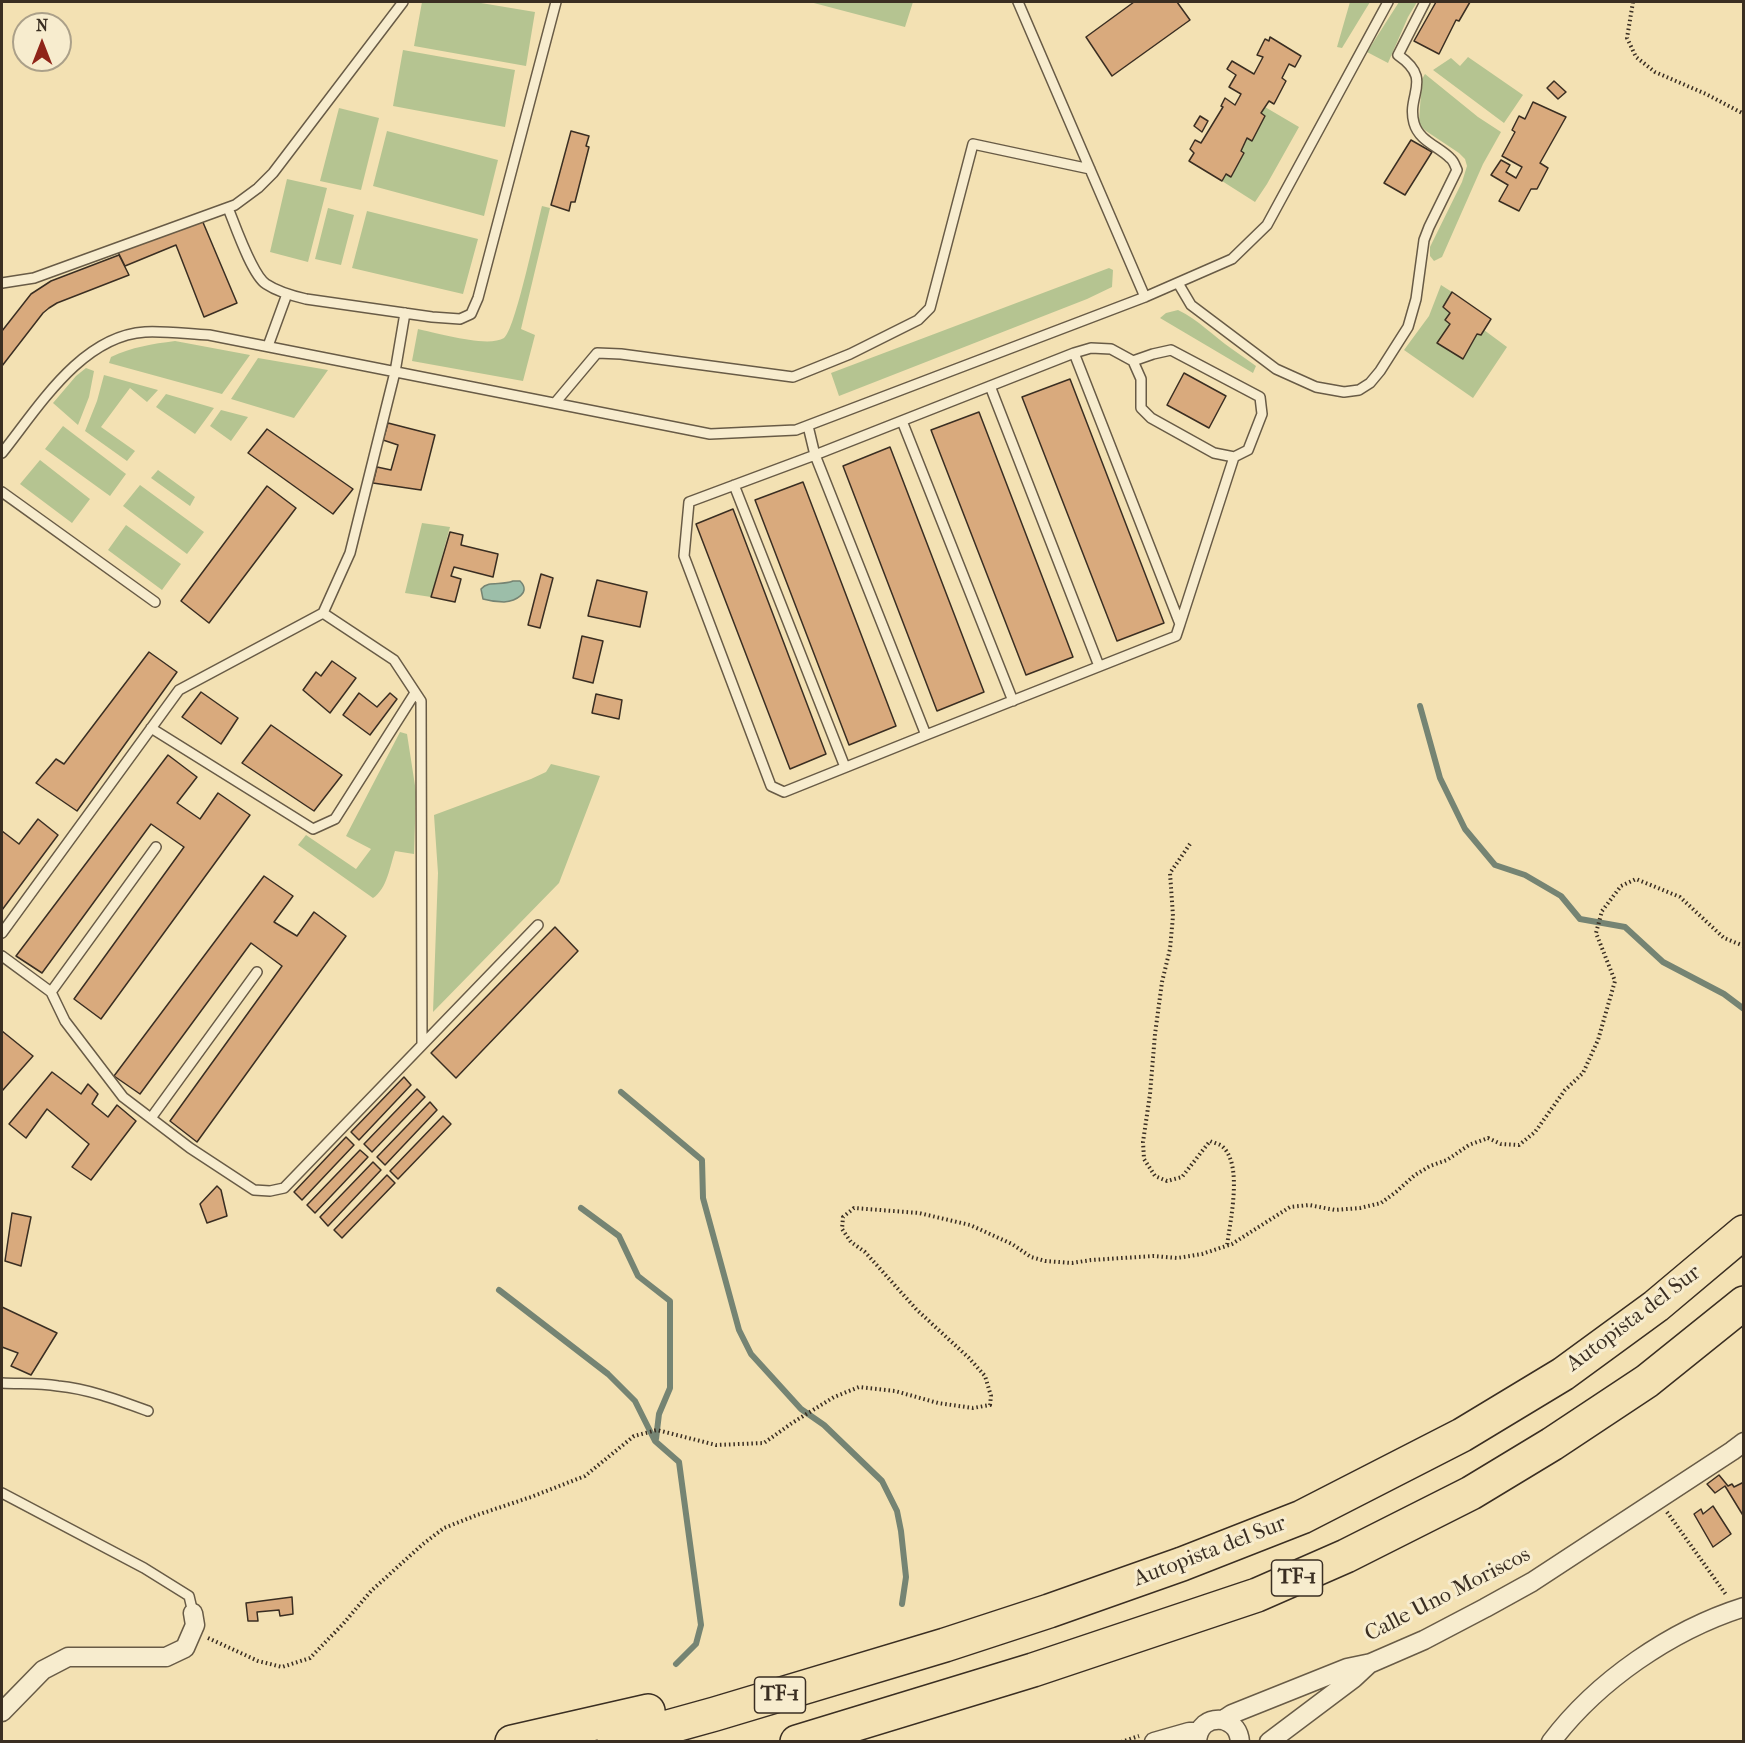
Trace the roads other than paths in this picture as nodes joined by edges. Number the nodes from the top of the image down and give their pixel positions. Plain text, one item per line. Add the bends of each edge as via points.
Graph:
1 (403, 2) edge
2 (556, 2) edge
3 (1018, 2) edge
4 (1388, 2) edge
5 (1425, 2) edge
6 (1090, 169) junction
7 (228, 208) junction
8 (1178, 283) junction
9 (2, 284) edge
10 (287, 294) junction
11 (1145, 297) junction
12 (405, 314) junction
13 (268, 346) junction
14 (1074, 353) junction
15 (1133, 361) junction
16 (395, 372) junction
17 (990, 386) junction
18 (555, 403) junction
19 (902, 421) junction
20 (808, 426) junction
21 (2, 453) edge
22 (815, 455) junction
23 (1234, 457) junction
24 (734, 485) junction
25 (2, 492) edge
26 (155, 602) dead end
27 (323, 613) junction
28 (1180, 624) junction
29 (1099, 666) junction
30 (415, 693) junction
31 (1013, 701) junction
32 (151, 728) junction
33 (926, 735) junction
34 (845, 767) junction
35 (156, 847) dead end
36 (538, 926) dead end
37 (2, 933) edge
38 (2, 956) edge
39 (257, 972) dead end
40 (51, 992) junction
41 (422, 1045) junction
42 (151, 1118) junction
43 (1743, 1232) edge
44 (1743, 1303) edge
45 (2, 1383) edge
46 (148, 1411) dead end
47 (1743, 1442) edge
48 (2, 1493) edge
49 (1736, 1603) edge
50 (193, 1622) joint
51 (945, 1645) junction
52 (1371, 1662) junction
53 (2, 1712) edge
54 (1224, 1720) junction
55 (1198, 1737) edge
56 (1148, 1738) edge
57 (513, 1742) edge
58 (614, 1742) edge
59 (797, 1742) edge
60 (1240, 1742) edge
61 (1269, 1742) edge
62 (1551, 1742) edge

1 - 7 lane via 273,173
2 - 12 lane via 471,314 460,319
3 - 6 lane
4 - 8 lane via 1268,225 1232,259
5 - 8 lane via 1398,56 1416,73 1414,124 1421,136 1452,159 1457,170 1429,227 1408,327 1370,383 1359,390 1344,392 1316,387 1276,369 1191,305
6 - 11 lane
6 - 18 lane via 974,144 930,308 918,320 850,354 793,377 597,353
7 - 9 lane via 34,278
7 - 10 lane via 264,284
8 - 11 lane
10 - 12 lane
10 - 13 lane
11 - 20 lane
12 - 16 lane
13 - 16 lane
13 - 21 lane via 210,334 144,332 116,339 88,354 65,374
14 - 15 lane via 1091,348 1111,349
14 - 17 lane
14 - 28 lane
15 - 23 lane via 1141,380 1141,408 1151,418 1214,453
15 - 23 lane via 1171,350 1260,397 1262,414 1248,450
16 - 18 lane
16 - 27 lane via 350,553
17 - 19 lane
17 - 29 lane
18 - 20 lane via 710,434 796,430
19 - 22 lane
19 - 31 lane
20 - 22 lane
22 - 24 lane
22 - 33 lane
23 - 28 lane
24 - 34 lane
24 - 34 lane via 689,502 684,556 771,786 784,792
25 - 26 lane
27 - 30 lane via 394,660
27 - 32 lane via 179,690
28 - 29 lane via 1176,636
29 - 31 lane
30 - 32 lane via 336,819 313,829
30 - 41 lane via 421,701
31 - 33 lane
32 - 37 lane
33 - 34 lane
35 - 40 lane
36 - 41 lane
38 - 40 lane
39 - 42 lane
40 - 42 lane via 65,1021 123,1097
41 - 42 lane via 284,1188 254,1190
43 - 51 highway, Autopista del Sur / TF-1 via 1656,1306 1563,1374 1462,1436 1302,1517 1182,1564
44 - 59 highway, TF-1 via 1647,1381 1552,1444 1471,1493 1346,1556 1257,1594 1067,1659
45 - 46 lane via 82,1389
47 - 52 street, Calle Uno Moriscos via 1532,1582 1425,1640
48 - 50 lane via 189,1596
49 - 62 street via 1641,1658 1578,1711
50 - 53 street via 185,1648 165,1657 68,1657 43,1670
51 - 57 highway
51 - 58 highway, Autopista del Sur / TF-1
52 - 54 street, Calle Uno Moriscos via 1347,1668
52 - 61 street
54 - 55 street, Calle Uno Moriscos via 1208,1722
54 - 60 street via 1234,1726
55 - 56 street, Calle Uno Moriscos via 1189,1732

